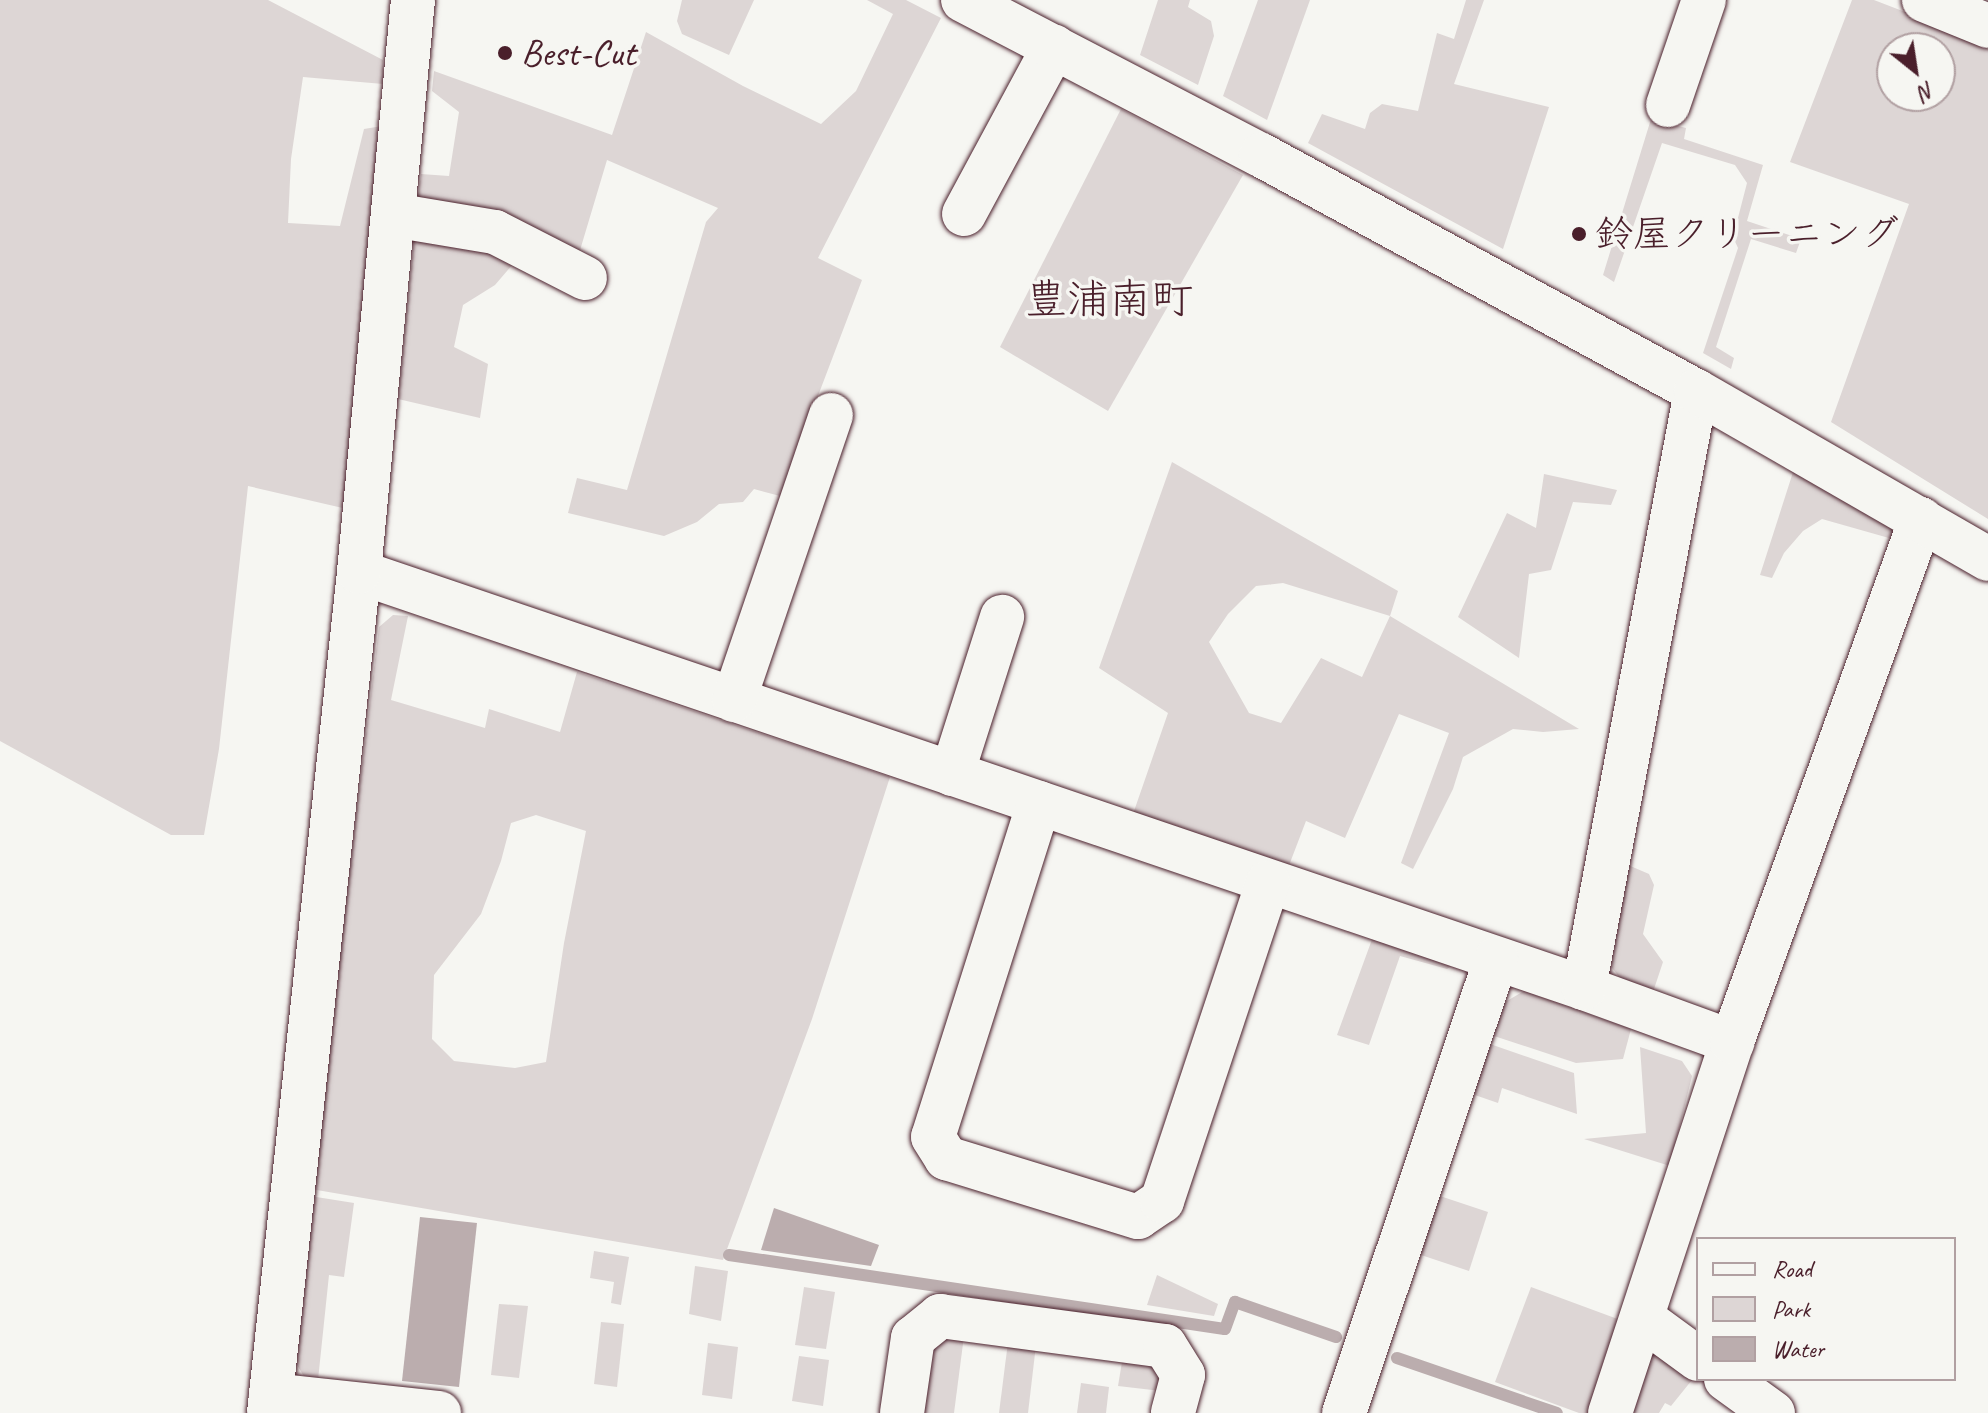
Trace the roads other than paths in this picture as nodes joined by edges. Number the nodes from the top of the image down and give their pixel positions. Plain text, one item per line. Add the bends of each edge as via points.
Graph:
1 (413, 0) edge
2 (963, 0) edge
3 (1704, 0) edge
4 (1924, 0) edge
5 (1988, 26) edge
6 (1054, 47) junction
7 (1668, 105) dead end
8 (964, 214) dead end
9 (393, 215) junction
10 (585, 278) dead end
11 (1696, 391) junction
12 (831, 415) dead end
13 (1921, 519) junction
14 (1988, 559) edge
15 (359, 572) junction
16 (1002, 617) dead end
17 (734, 700) junction
18 (952, 774) junction
19 (1039, 803) junction
20 (1268, 882) junction
21 (1496, 959) junction
22 (1584, 988) junction
23 (1732, 1042) junction
24 (1642, 1318) junction
25 (1696, 1358) edge
26 (1729, 1381) edge
27 (270, 1404) edge
28 (439, 1413) edge
29 (902, 1413) edge
30 (1173, 1413) edge
31 (1344, 1413) edge
32 (1610, 1413) edge
33 (1773, 1413) edge

1 - 9 street
2 - 6 street
3 - 7 street
4 - 5 street
6 - 8 street
6 - 11 street
9 - 10 street via 495,232
9 - 15 street
11 - 13 street
11 - 22 street
12 - 17 street
13 - 14 street
13 - 23 street
15 - 17 street
15 - 27 street
16 - 18 street
17 - 18 street
18 - 19 street
19 - 20 street
19 - 20 street via 933,1137 946,1158 1138,1217 1162,1201
20 - 21 street
21 - 22 street
21 - 31 street
22 - 23 street
23 - 24 street
24 - 25 street
24 - 32 street
26 - 33 street
27 - 28 street
29 - 30 street via 913,1338 940,1316 1165,1346 1183,1375

